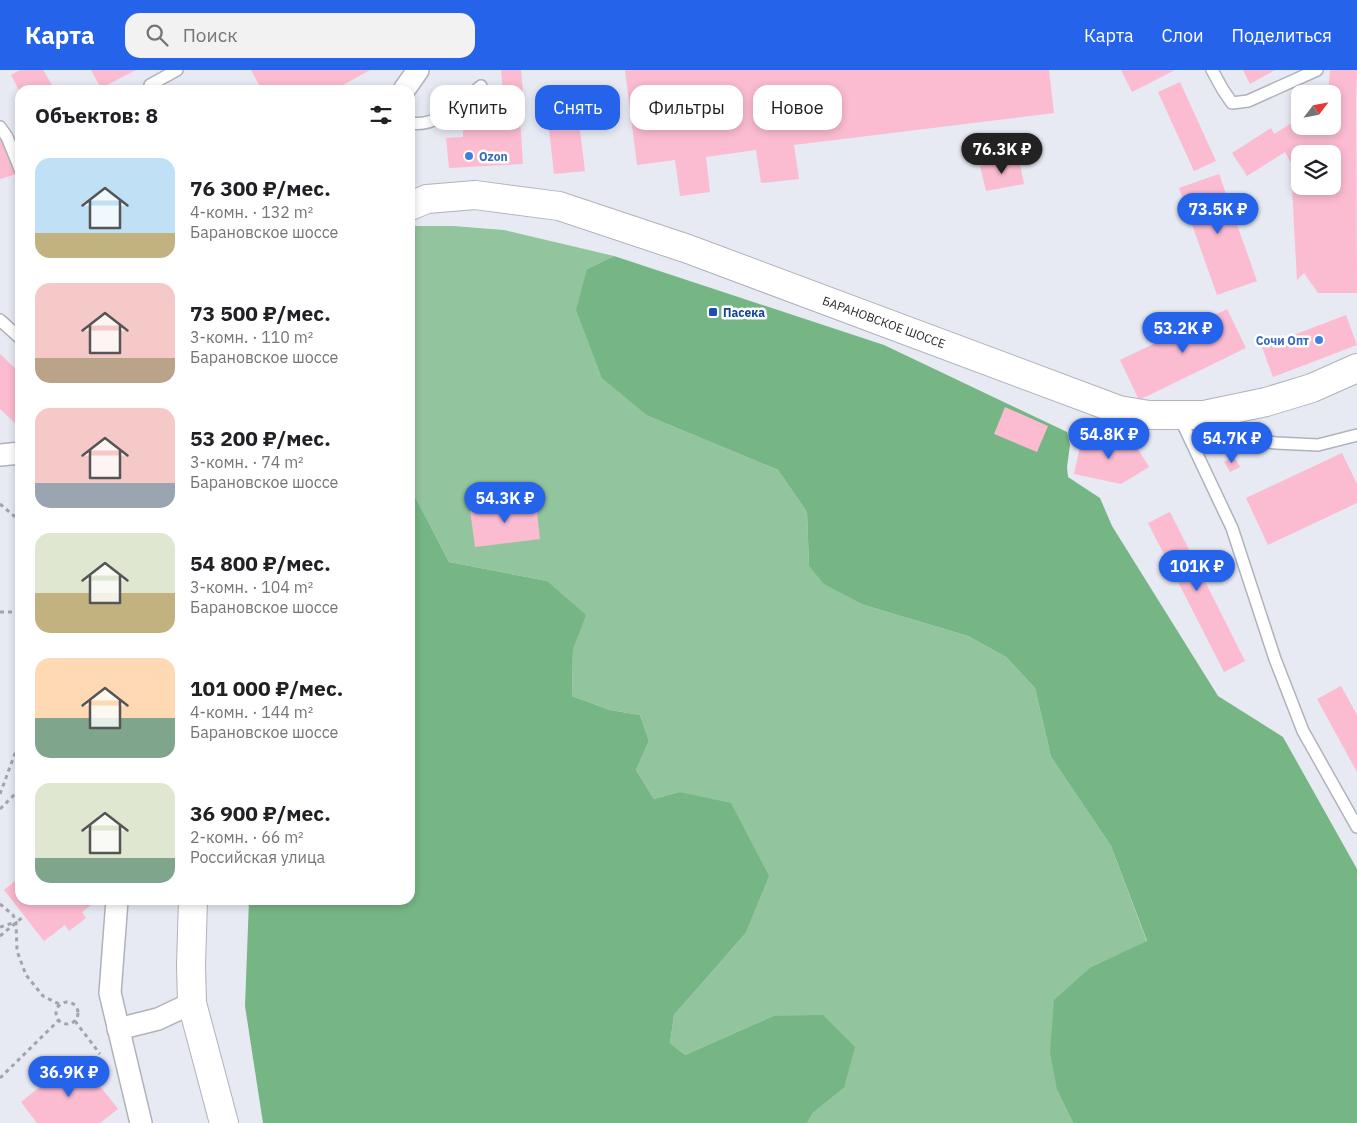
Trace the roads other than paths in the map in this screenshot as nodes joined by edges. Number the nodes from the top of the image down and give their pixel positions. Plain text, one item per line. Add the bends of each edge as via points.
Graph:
1 (177, 70) edge
2 (418, 70) edge
3 (1212, 70) edge
4 (1317, 70) edge
5 (150, 85) edge
6 (408, 85) edge
7 (430, 122) edge
8 (415, 124) edge
9 (0, 127) edge
10 (15, 157) edge
11 (415, 204) edge
12 (0, 320) edge
13 (15, 334) edge
14 (1357, 368) edge
15 (1192, 415) junction
16 (1357, 435) edge
17 (15, 454) edge
18 (0, 455) edge
19 (1357, 827) edge
20 (117, 905) edge
21 (193, 905) edge
22 (192, 1003) junction
23 (118, 1029) junction
24 (141, 1123) edge
25 (224, 1123) edge

1 - 5 lane
2 - 6 street
3 - 4 lane via 1232,103 1248,101
7 - 8 lane
9 - 10 lane
11 - 15 main road, БАРАНОВСКОЕ ШОССЕ via 427,199 475,195 559,206 688,249 1119,410 1148,415
12 - 13 lane
14 - 15 main road, БАРАНОВСКОЕ ШОССЕ via 1312,388 1266,402
15 - 16 lane via 1248,439 1276,443 1318,445
15 - 19 lane via 1275,659 1303,731
17 - 18 street
20 - 23 street via 110,993
21 - 22 main road
22 - 23 street via 158,1018
22 - 25 main road
23 - 24 street

